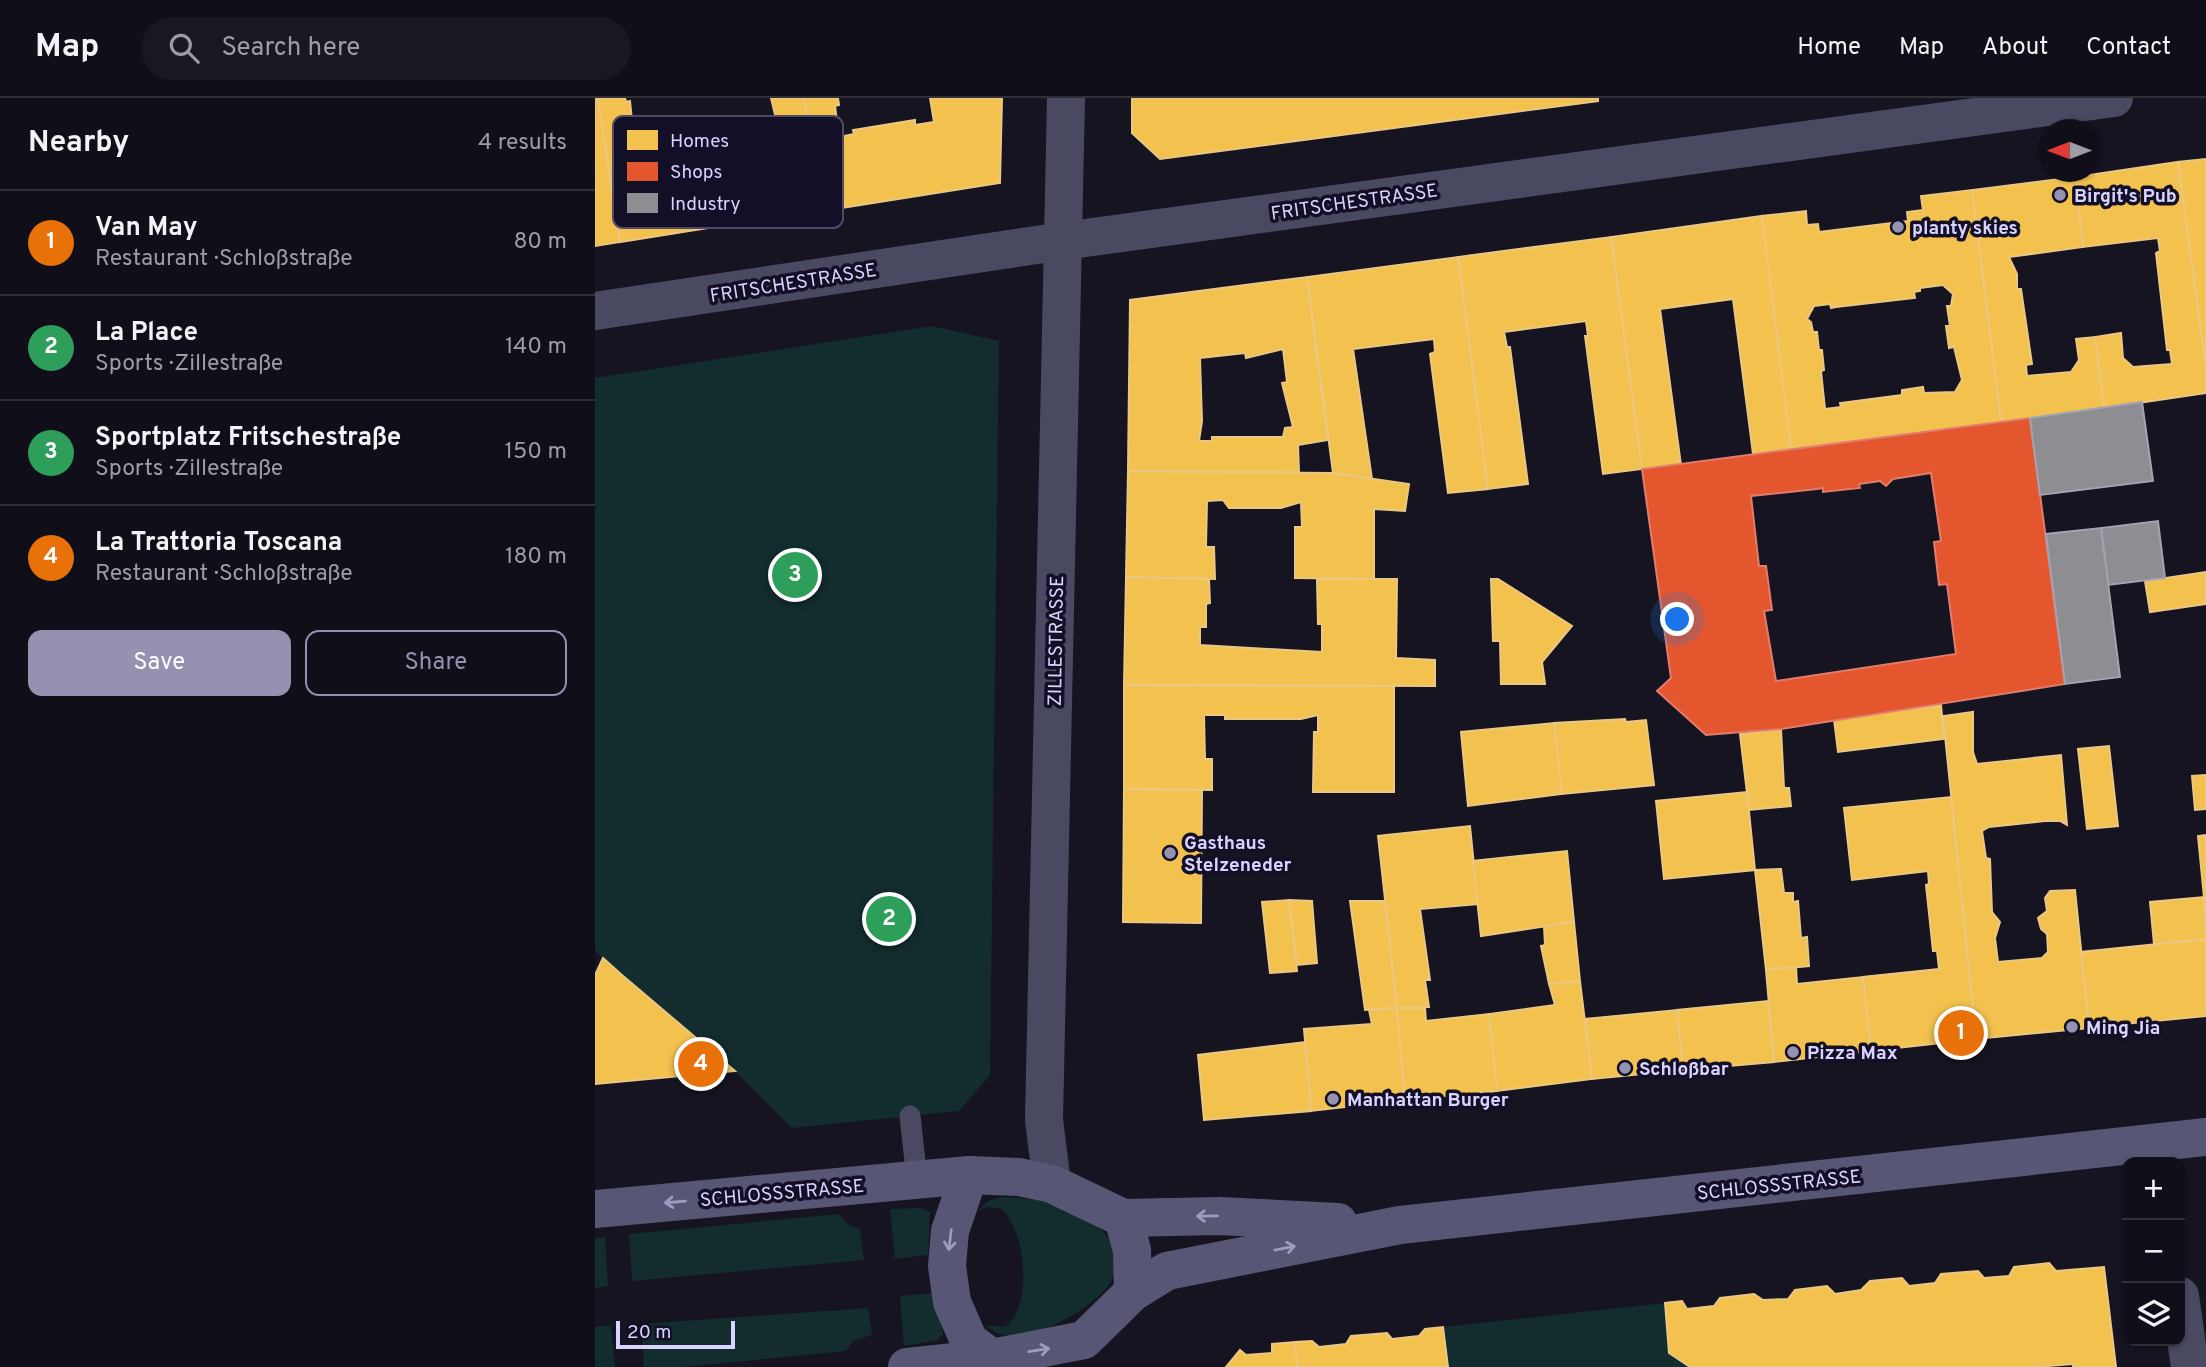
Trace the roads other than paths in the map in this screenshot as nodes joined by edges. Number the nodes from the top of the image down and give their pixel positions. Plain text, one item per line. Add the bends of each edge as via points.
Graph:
1 (1066, 98) edge
2 (2114, 98) edge
3 (1063, 241) junction
4 (595, 311) edge
5 (910, 1116) dead end
6 (2206, 1137) edge
7 (2159, 1152) edge
8 (969, 1175) junction
9 (916, 1180) junction
10 (1052, 1184) junction
11 (595, 1209) edge
12 (1123, 1218) junction
13 (1400, 1225) junction
14 (1133, 1292) junction
15 (2185, 1332) edge
16 (993, 1362) edge
17 (907, 1367) edge
18 (2190, 1367) edge

1 - 3 street, ZILLESTRASSE
2 - 3 street, FRITSCHESTRASSE
3 - 4 street, FRITSCHESTRASSE
3 - 10 street, ZILLESTRASSE via 1044,1120
5 - 9 lane
6 - 7 street, SCHLOSSSTRASSE
7 - 13 street, SCHLOSSSTRASSE
8 - 9 street, SCHLOSSSTRASSE
8 - 10 street, SCHLOSSSTRASSE via 1020,1177
8 -> 16 street via 950,1231 947,1266 952,1302 969,1341
9 -> 11 street, SCHLOSSSTRASSE
10 - 12 street, SCHLOSSSTRASSE
13 -> 12 street, SCHLOSSSTRASSE via 1220,1216
12 - 14 street via 1132,1250
14 -> 13 street, SCHLOSSSTRASSE via 1167,1271
16 -> 14 street, SCHLOSSSTRASSE via 1084,1340
15 - 18 street
16 - 17 street, SCHLOSSSTRASSE

